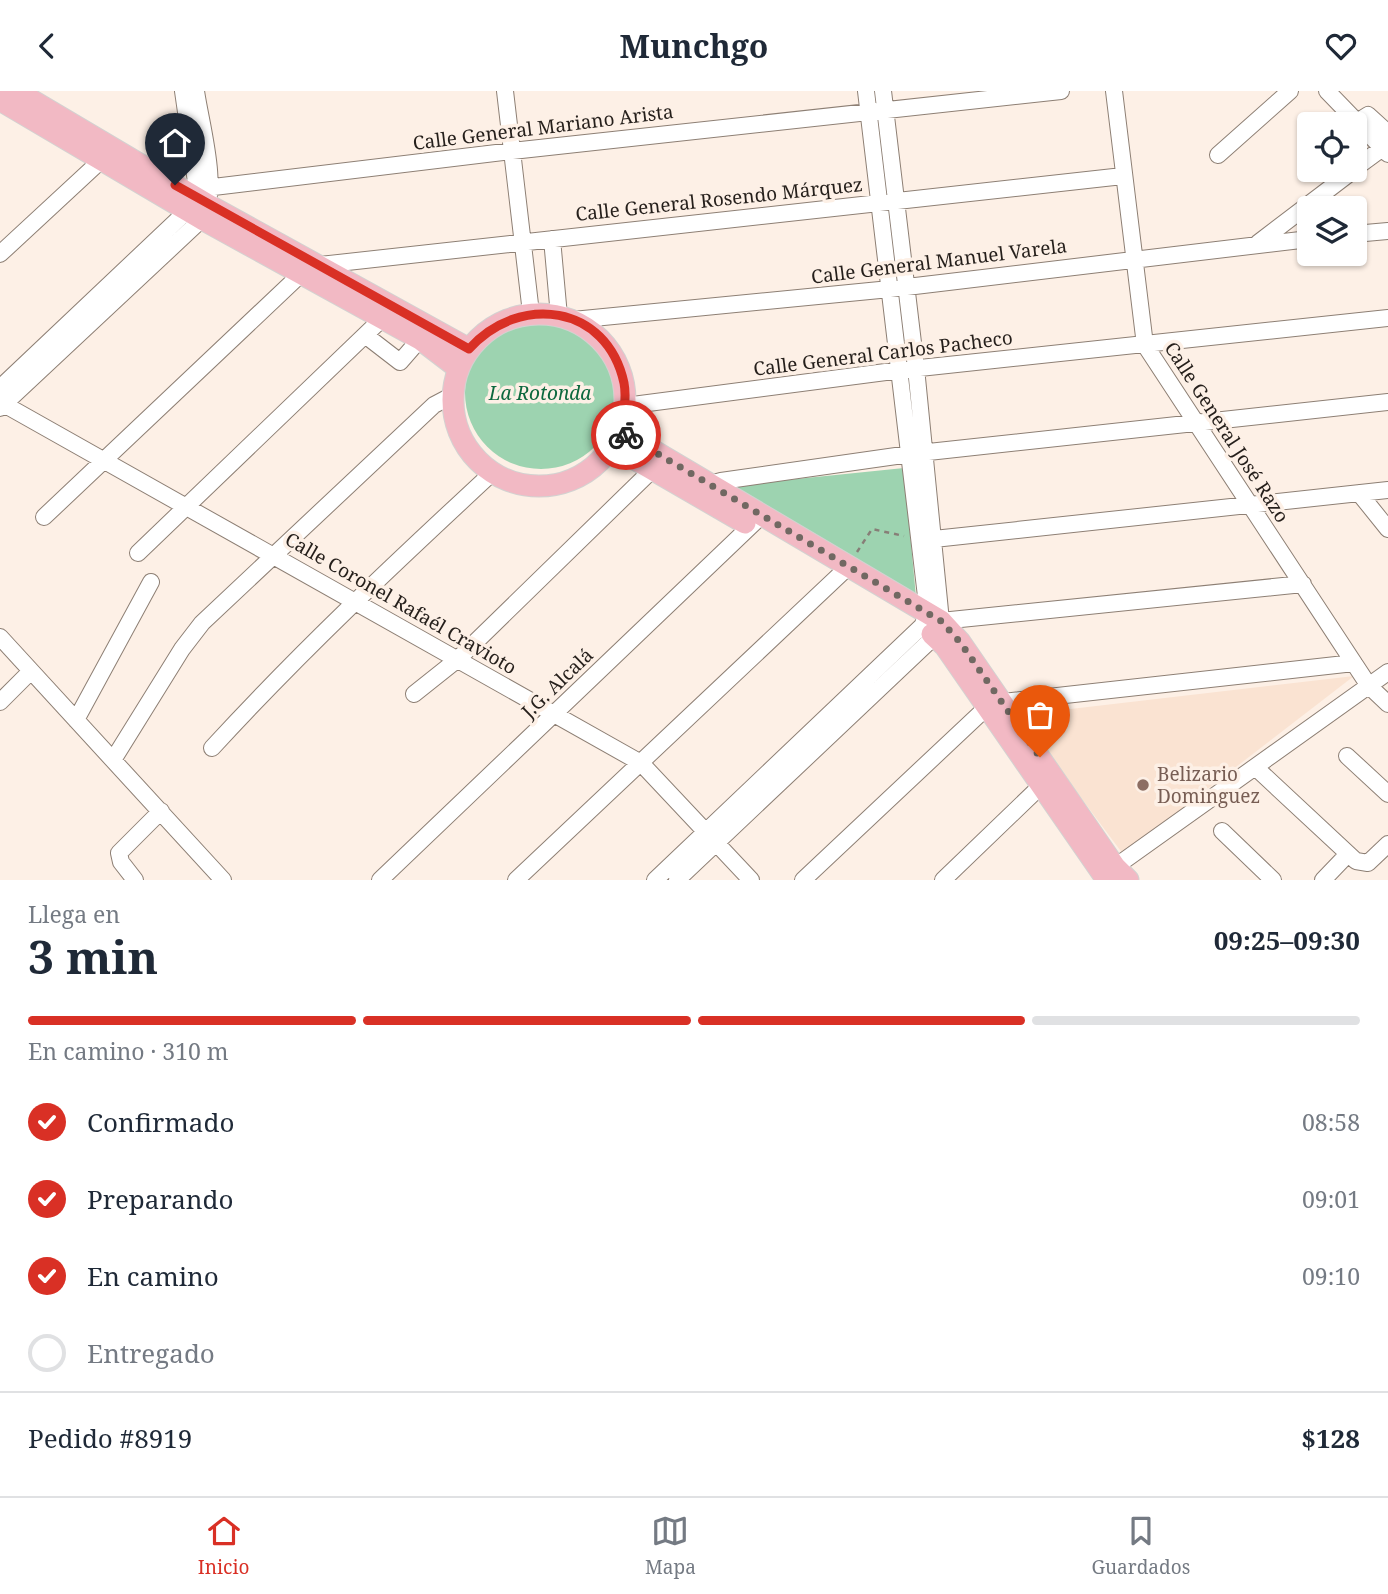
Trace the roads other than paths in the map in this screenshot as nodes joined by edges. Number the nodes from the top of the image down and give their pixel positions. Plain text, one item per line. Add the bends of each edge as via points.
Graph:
1 (505, 91) edge
2 (866, 91) edge
3 (883, 91) edge
4 (1061, 91) edge
5 (1114, 91) edge
6 (1290, 91) edge
7 (1327, 91) edge
8 (194, 92) edge
9 (6, 97) edge
10 (877, 109) junction
11 (1386, 145) edge
12 (512, 151) junction
13 (108, 154) junction
14 (1218, 155) dead end
15 (1367, 159) edge
16 (1124, 176) junction
17 (1337, 182) edge
18 (200, 202) junction
19 (888, 202) junction
20 (1388, 231) edge
21 (1367, 233) edge
22 (552, 239) junction
23 (1297, 240) edge
24 (522, 242) junction
25 (1256, 244) junction
26 (0, 254) edge
27 (1134, 259) junction
28 (311, 269) junction
29 (898, 288) junction
30 (388, 312) junction
31 (531, 313) junction
32 (566, 318) junction
33 (1388, 318) edge
34 (365, 335) junction
35 (420, 339) junction
36 (1145, 345) junction
37 (469, 349) junction
38 (458, 368) junction
39 (908, 369) junction
40 (0, 388) edge
41 (453, 394) junction
42 (1388, 402) edge
43 (1, 405) edge
44 (625, 406) junction
45 (1196, 423) junction
46 (616, 439) junction
47 (918, 453) junction
48 (103, 460) junction
49 (653, 469) junction
50 (492, 473) junction
51 (700, 487) junction
52 (1388, 490) edge
53 (1359, 493) junction
54 (1250, 503) junction
55 (187, 506) junction
56 (44, 517) dead end
57 (756, 521) junction
58 (1388, 529) edge
59 (927, 539) junction
60 (138, 553) dead end
61 (274, 555) junction
62 (843, 572) junction
63 (151, 582) dead end
64 (1303, 584) junction
65 (356, 600) junction
66 (931, 624) junction
67 (0, 637) edge
68 (458, 659) junction
69 (1354, 663) junction
70 (31, 671) junction
71 (1388, 672) edge
72 (1369, 685) junction
73 (414, 694) dead end
74 (0, 702) edge
75 (1388, 704) edge
76 (995, 705) junction
77 (555, 715) junction
78 (76, 720) junction
79 (212, 748) dead end
80 (1347, 756) dead end
81 (113, 760) junction
82 (641, 763) junction
83 (1255, 767) junction
84 (1046, 781) junction
85 (1388, 794) edge
86 (161, 811) junction
87 (1222, 831) dead end
88 (712, 838) junction
89 (1388, 844) edge
90 (1347, 855) junction
91 (1110, 877) edge
92 (135, 880) edge
93 (223, 880) edge
94 (380, 880) edge
95 (516, 880) edge
96 (655, 880) edge
97 (677, 880) edge
98 (751, 880) edge
99 (803, 880) edge
100 (943, 880) edge
101 (1273, 880) edge
102 (1323, 880) edge

1 - 12 street
2 - 10 street
3 - 10 street
4 - 10 street, Calle General Mariano Arista
5 - 16 street, Calle General José Razo
6 - 14 street
7 - 11 street via 1357,122 1367,115
8 - 18 street
9 - 13 main road
10 - 12 street, Calle General Mariano Arista
10 - 19 street
11 - 15 street
12 - 18 street, Calle General Mariano Arista
12 - 24 street
13 - 18 main road
13 - 26 street
16 - 19 street, Calle General Rosendo Márquez
16 - 27 street, Calle General José Razo
17 - 25 street
18 - 28 main road
18 - 40 street
18 - 43 street
19 - 22 street, Calle General Rosendo Márquez
19 - 29 street
20 - 21 street
22 - 24 street, Calle General Rosendo Márquez
22 - 32 street
23 - 25 street, Calle General Manuel Varela
24 - 28 street, Calle General Rosendo Márquez
24 - 31 street
25 - 27 street, Calle General Manuel Varela
27 - 29 street, Calle General Manuel Varela
27 - 36 street, Calle General José Razo
28 - 30 main road
28 - 48 street
29 - 32 street, Calle General Manuel Varela
29 - 39 street
30 - 34 street
30 - 35 main road
30 - 37 main road
31 - 32 main road
31 - 37 main road via 496,324
32 - 44 main road via 592,330 612,355 624,384
33 - 36 street, Calle General Carlos Pacheco
34 - 35 street via 400,362
34 - 55 street
35 - 38 main road
36 - 39 street, Calle General Carlos Pacheco
36 - 45 street, Calle General José Razo
37 - 38 main road
38 - 41 main road
39 - 44 street, Calle General Carlos Pacheco
39 - 47 street
41 - 50 main road via 453,413 466,447
41 - 61 street via 433,405
42 - 45 street
43 - 48 street, Calle Coronel Rafaél Cravioto
44 - 46 main road
45 - 47 street
45 - 54 street, Calle General José Razo
46 - 49 main road
46 - 50 main road via 597,464 558,485 513,483
46 - 51 main road
47 - 51 street
47 - 59 street
48 - 55 street, Calle Coronel Rafaél Cravioto
48 - 56 street
49 - 51 main road
49 - 68 street
50 - 65 street
51 - 57 main road
52 - 53 street
53 - 54 street
53 - 58 street
54 - 59 street
54 - 64 street, Calle General José Razo
55 - 60 street
55 - 61 street, Calle Coronel Rafaél Cravioto
57 - 62 main road
57 - 77 street, J.G. Alcalá
59 - 66 street
61 - 65 street, Calle Coronel Rafaél Cravioto
61 - 81 street via 191,636
62 - 66 main road
62 - 82 street
63 - 78 street
64 - 66 street
64 - 69 street, Calle General José Razo
65 - 68 street, Calle Coronel Rafaél Cravioto
65 - 79 street
66 - 76 main road
66 - 88 street
67 - 70 street
68 - 73 street
68 - 77 street, Calle Coronel Rafaél Cravioto
69 - 72 street, Calle General José Razo
69 - 76 street
70 - 74 street
70 - 78 street
71 - 72 street
72 - 75 street, Calle General José Razo
72 - 83 street
76 - 84 main road
76 - 99 street
77 - 82 street, Calle Coronel Rafaél Cravioto
77 - 94 street, J.G. Alcalá
78 - 81 street
80 - 85 street
81 - 86 street
82 - 88 street, Calle Coronel Rafaél Cravioto
82 - 95 street
83 - 90 street
83 - 91 street
84 - 91 main road
84 - 100 street
86 - 92 street via 119,853
86 - 93 street
87 - 101 street
88 - 96 street
88 - 97 street
88 - 98 street, Calle Coronel Rafaél Cravioto
89 - 90 street via 1367,863
90 - 102 street

